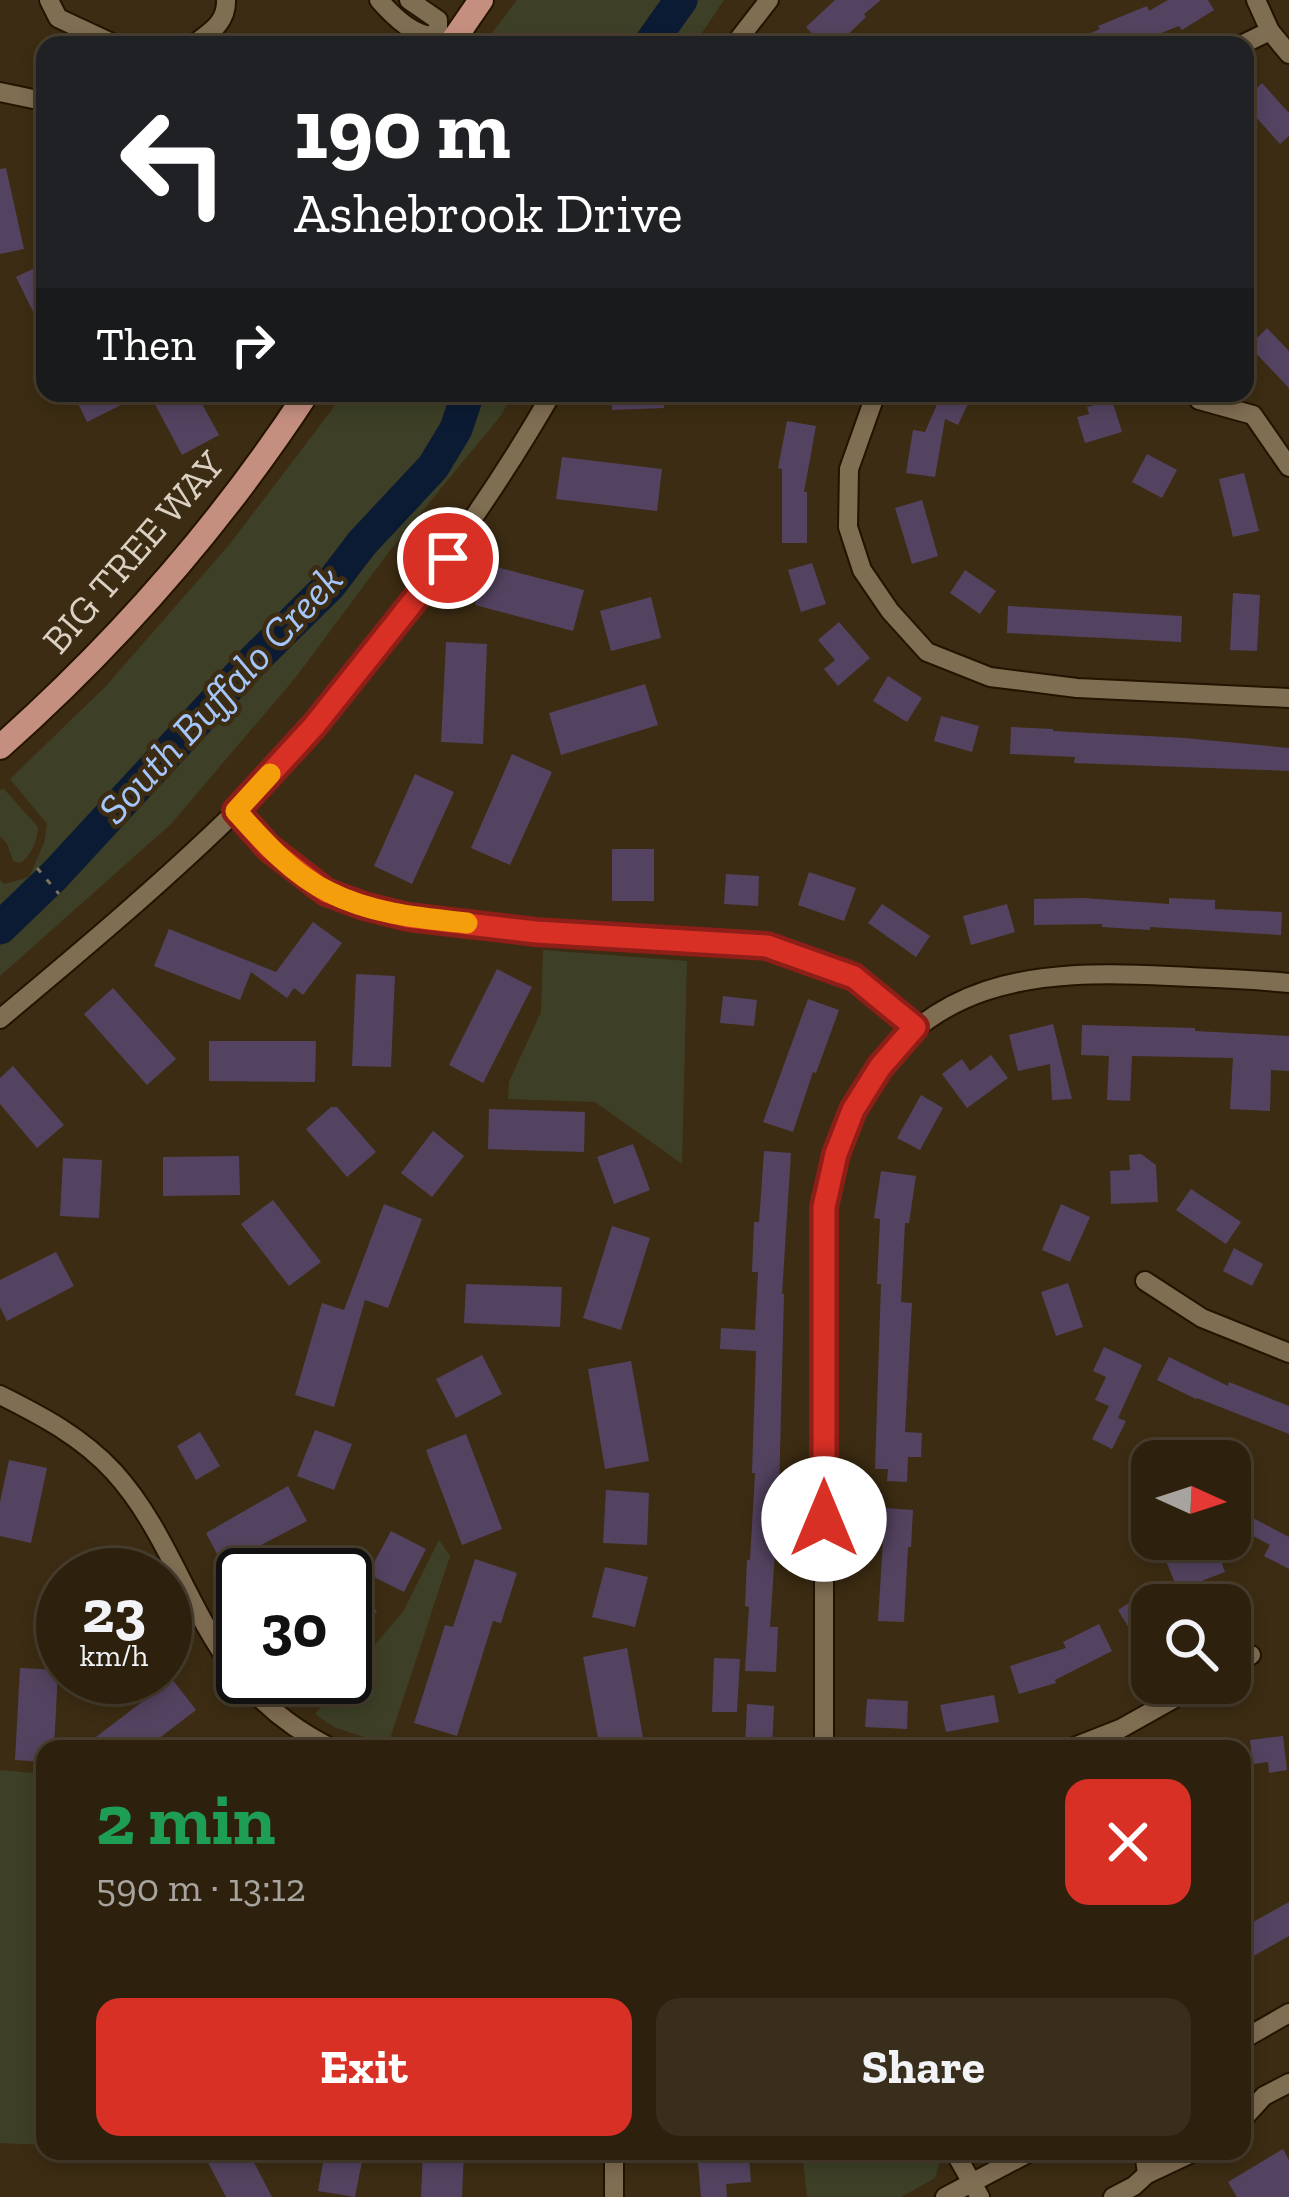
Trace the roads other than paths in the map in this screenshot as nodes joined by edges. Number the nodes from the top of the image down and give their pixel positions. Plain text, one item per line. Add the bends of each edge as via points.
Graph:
1 (50, 0) edge
2 (226, 0) edge
3 (379, 0) edge
4 (409, 0) edge
5 (481, 0) edge
6 (769, 0) edge
7 (1256, 0) edge
8 (1270, 31) junction
9 (97, 36) edge
10 (204, 36) edge
11 (424, 36) edge
12 (444, 36) edge
13 (451, 36) edge
14 (741, 36) edge
15 (1254, 39) edge
16 (1289, 54) edge
17 (0, 92) edge
18 (36, 100) edge
19 (293, 402) edge
20 (547, 402) edge
21 (873, 402) edge
22 (1206, 402) edge
23 (1289, 467) edge
24 (1289, 698) edge
25 (0, 747) edge
26 (236, 811) junction
27 (1289, 983) edge
28 (0, 1019) edge
29 (915, 1027) junction
30 (1145, 1281) dead end
31 (1289, 1353) edge
32 (0, 1395) edge
33 (1165, 1704) edge
34 (316, 1740) edge
35 (824, 1740) edge
36 (1092, 1740) edge
37 (1289, 2013) edge
38 (1251, 2034) edge
39 (1289, 2083) edge
40 (1251, 2110) edge
41 (614, 2160) edge
42 (959, 2160) edge
43 (1019, 2160) edge
44 (1145, 2160) edge
45 (1177, 2160) edge
46 (1147, 2174) junction
47 (976, 2190) edge
48 (614, 2197) edge
49 (945, 2197) edge
50 (1113, 2197) edge

1 - 9 street via 58,18
2 - 10 street via 222,22
3 - 11 street
4 - 12 street via 438,20
5 - 13 main road
6 - 14 street
7 - 8 street
8 - 15 street
8 - 16 street
17 - 18 street
19 - 25 main road, BIG TREE WAY via 220,514 151,596
20 - 26 street via 448,558
21 - 24 street via 849,469 848,526 862,570 927,652 990,676 1055,685
22 - 23 street via 1253,415
26 - 28 street
26 - 29 street via 326,892 364,906 536,932 767,946 854,977
27 - 29 street via 1097,972 1039,977 954,1003
29 - 35 street via 853,1110 824,1207
30 - 31 street via 1202,1318
32 - 34 street via 70,1433 113,1471 145,1511 232,1666 280,1717
33 - 36 street
37 - 38 street
39 - 40 street
41 - 48 street
42 - 47 street
43 - 47 street
44 - 46 street
45 - 46 street
46 - 50 street
47 - 49 street

